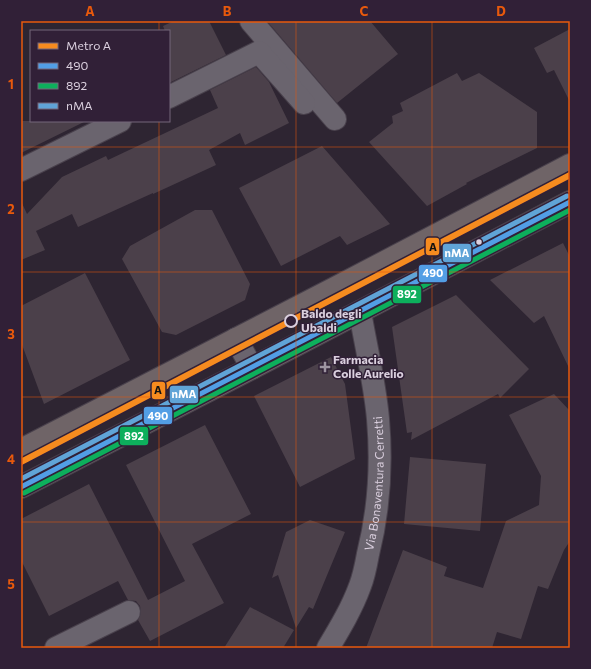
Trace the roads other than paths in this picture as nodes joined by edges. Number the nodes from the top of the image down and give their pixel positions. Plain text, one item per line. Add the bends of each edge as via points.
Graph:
1 (251, 21) edge
2 (170, 96) edge
3 (304, 103) dead end
4 (335, 119) dead end
5 (118, 122) edge
6 (570, 165) edge
7 (21, 170) edge
8 (570, 202) edge
9 (360, 312) junction
10 (236, 339) junction
11 (252, 368) junction
12 (21, 450) edge
13 (21, 487) edge
14 (130, 612) dead end
15 (56, 648) edge
16 (328, 648) edge

1 - 4 street
2 - 3 street via 259,52
5 - 7 street
6 - 10 main road
8 - 9 main road
9 - 11 main road
9 - 16 street, Via Bonaventura Cerretti via 378,417 380,472 377,512 361,585
10 - 11 street
10 - 12 main road
11 - 13 main road
14 - 15 street

